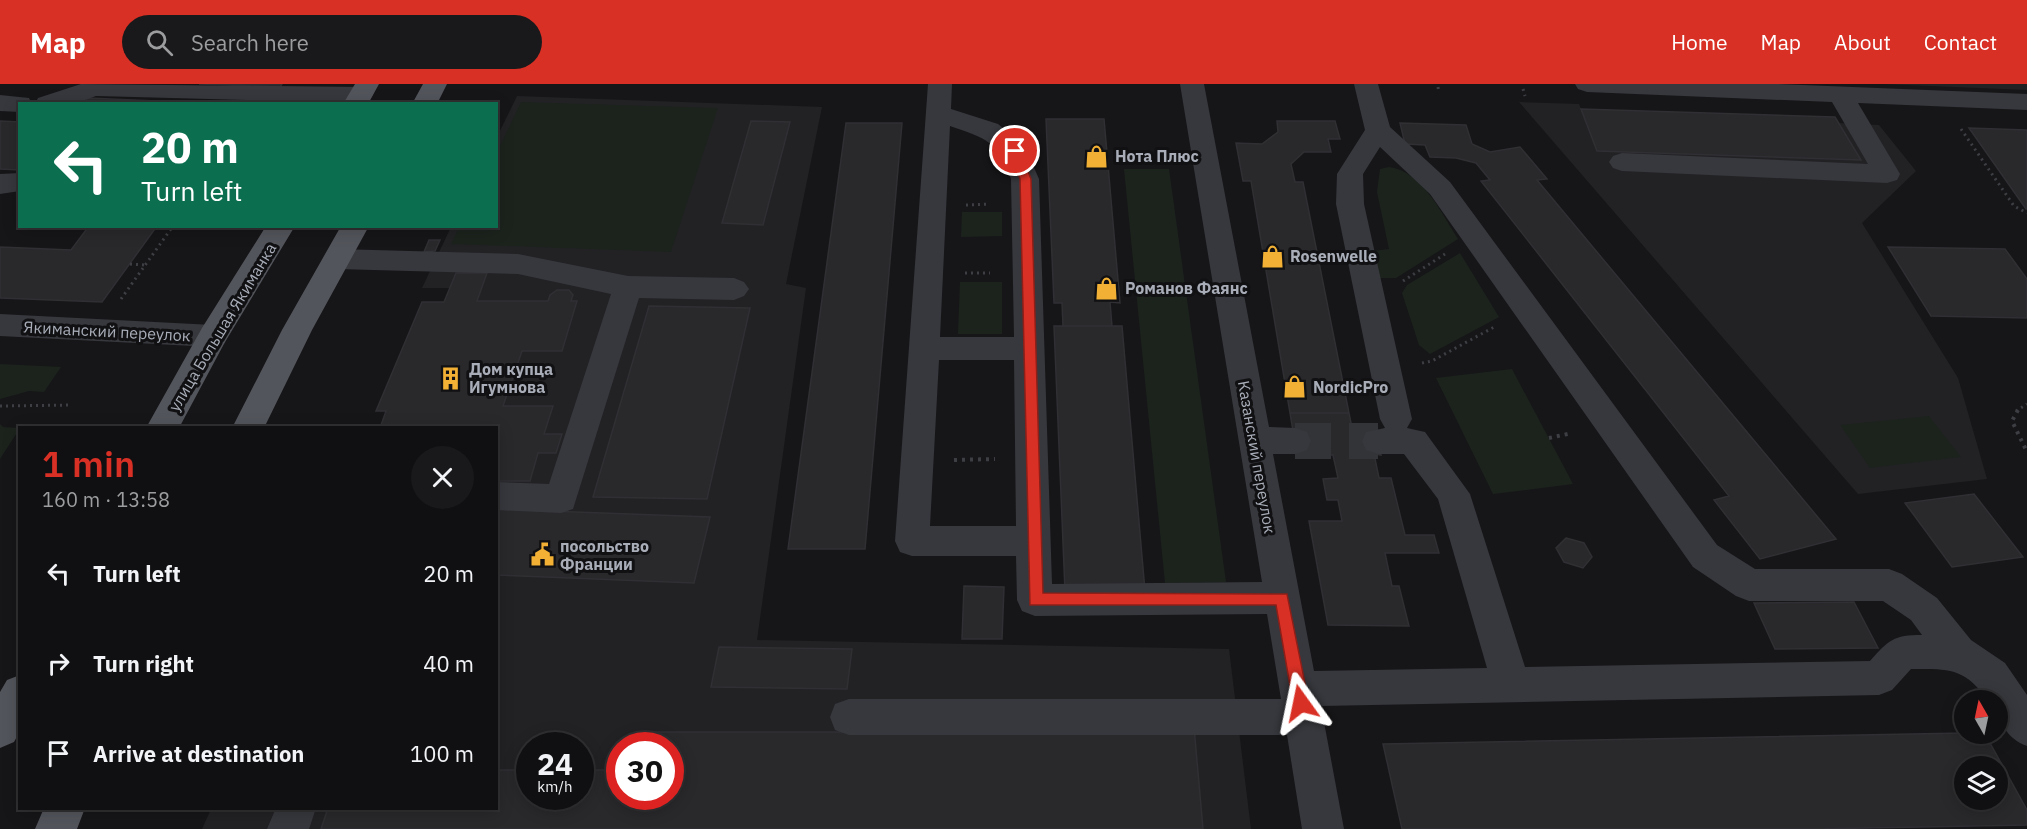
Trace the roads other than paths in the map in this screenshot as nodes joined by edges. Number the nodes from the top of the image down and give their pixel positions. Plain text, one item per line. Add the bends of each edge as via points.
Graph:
1 (435, 84) edge
2 (1192, 84) edge
3 (1366, 84) edge
4 (1587, 84) edge
5 (2021, 84) edge
6 (1684, 86) edge
7 (183, 87) edge
8 (1867, 89) edge
9 (2027, 92) edge
10 (360, 94) edge
11 (1840, 94) junction
12 (224, 98) edge
13 (939, 99) edge
14 (52, 102) edge
15 (425, 102) edge
16 (2027, 102) edge
17 (0, 103) edge
18 (18, 104) edge
19 (1378, 130) junction
20 (1622, 162) dead end
21 (18, 182) edge
22 (0, 184) edge
23 (280, 228) edge
24 (354, 228) edge
25 (337, 259) junction
26 (628, 287) junction
27 (734, 289) dead end
28 (0, 325) edge
29 (213, 336) junction
30 (1028, 348) junction
31 (924, 349) junction
32 (163, 426) edge
33 (249, 426) edge
34 (1254, 440) junction
35 (1295, 441) tunnel mouth
36 (498, 496) edge
37 (1034, 541) junction
38 (1282, 598) junction
39 (1958, 652) junction
40 (1511, 684) junction
41 (18, 697) edge
42 (1301, 703) junction
43 (849, 717) dead end
44 (2027, 728) edge
45 (0, 729) edge
46 (65, 810) edge
47 (295, 810) edge
48 (56, 829) edge
49 (288, 829) edge
50 (1323, 829) edge

1 - 15 main road
2 - 34 street, Казанский переулок
3 - 19 street
4 - 6 street
5 - 9 street
6 - 11 street
7 - 12 street
7 - 14 street via 94,88
8 - 11 street
8 - 16 street
10 - 12 street
11 - 20 street via 1887,174
13 - 30 street via 1015,151 1025,179
13 - 31 street
17 - 18 street
19 - 39 street via 1440,188 1705,556 1749,585 1889,585 1924,609
19 - 40 street via 1350,174 1350,204 1387,430 1413,441 1453,494
21 - 22 street
23 - 29 main road, улица Большая Якиманка
24 - 25 main road
25 - 26 street via 518,264
25 - 33 main road
26 - 27 street
26 - 36 street via 561,498
28 - 29 street, Якиманский переулок
29 - 32 main road, улица Большая Якиманка
30 - 31 street
30 - 37 street
31 - 37 street via 912,541
34 - 35 street
34 - 38 street, Казанский переулок
37 - 38 street via 1035,600
38 - 42 street, Казанский переулок
39 - 40 street via 1902,652 1880,678
39 - 44 street via 1992,675
40 - 42 street
41 - 45 main road
42 - 43 street
42 - 50 street, Казанский переулок
46 - 48 main road
47 - 49 street

